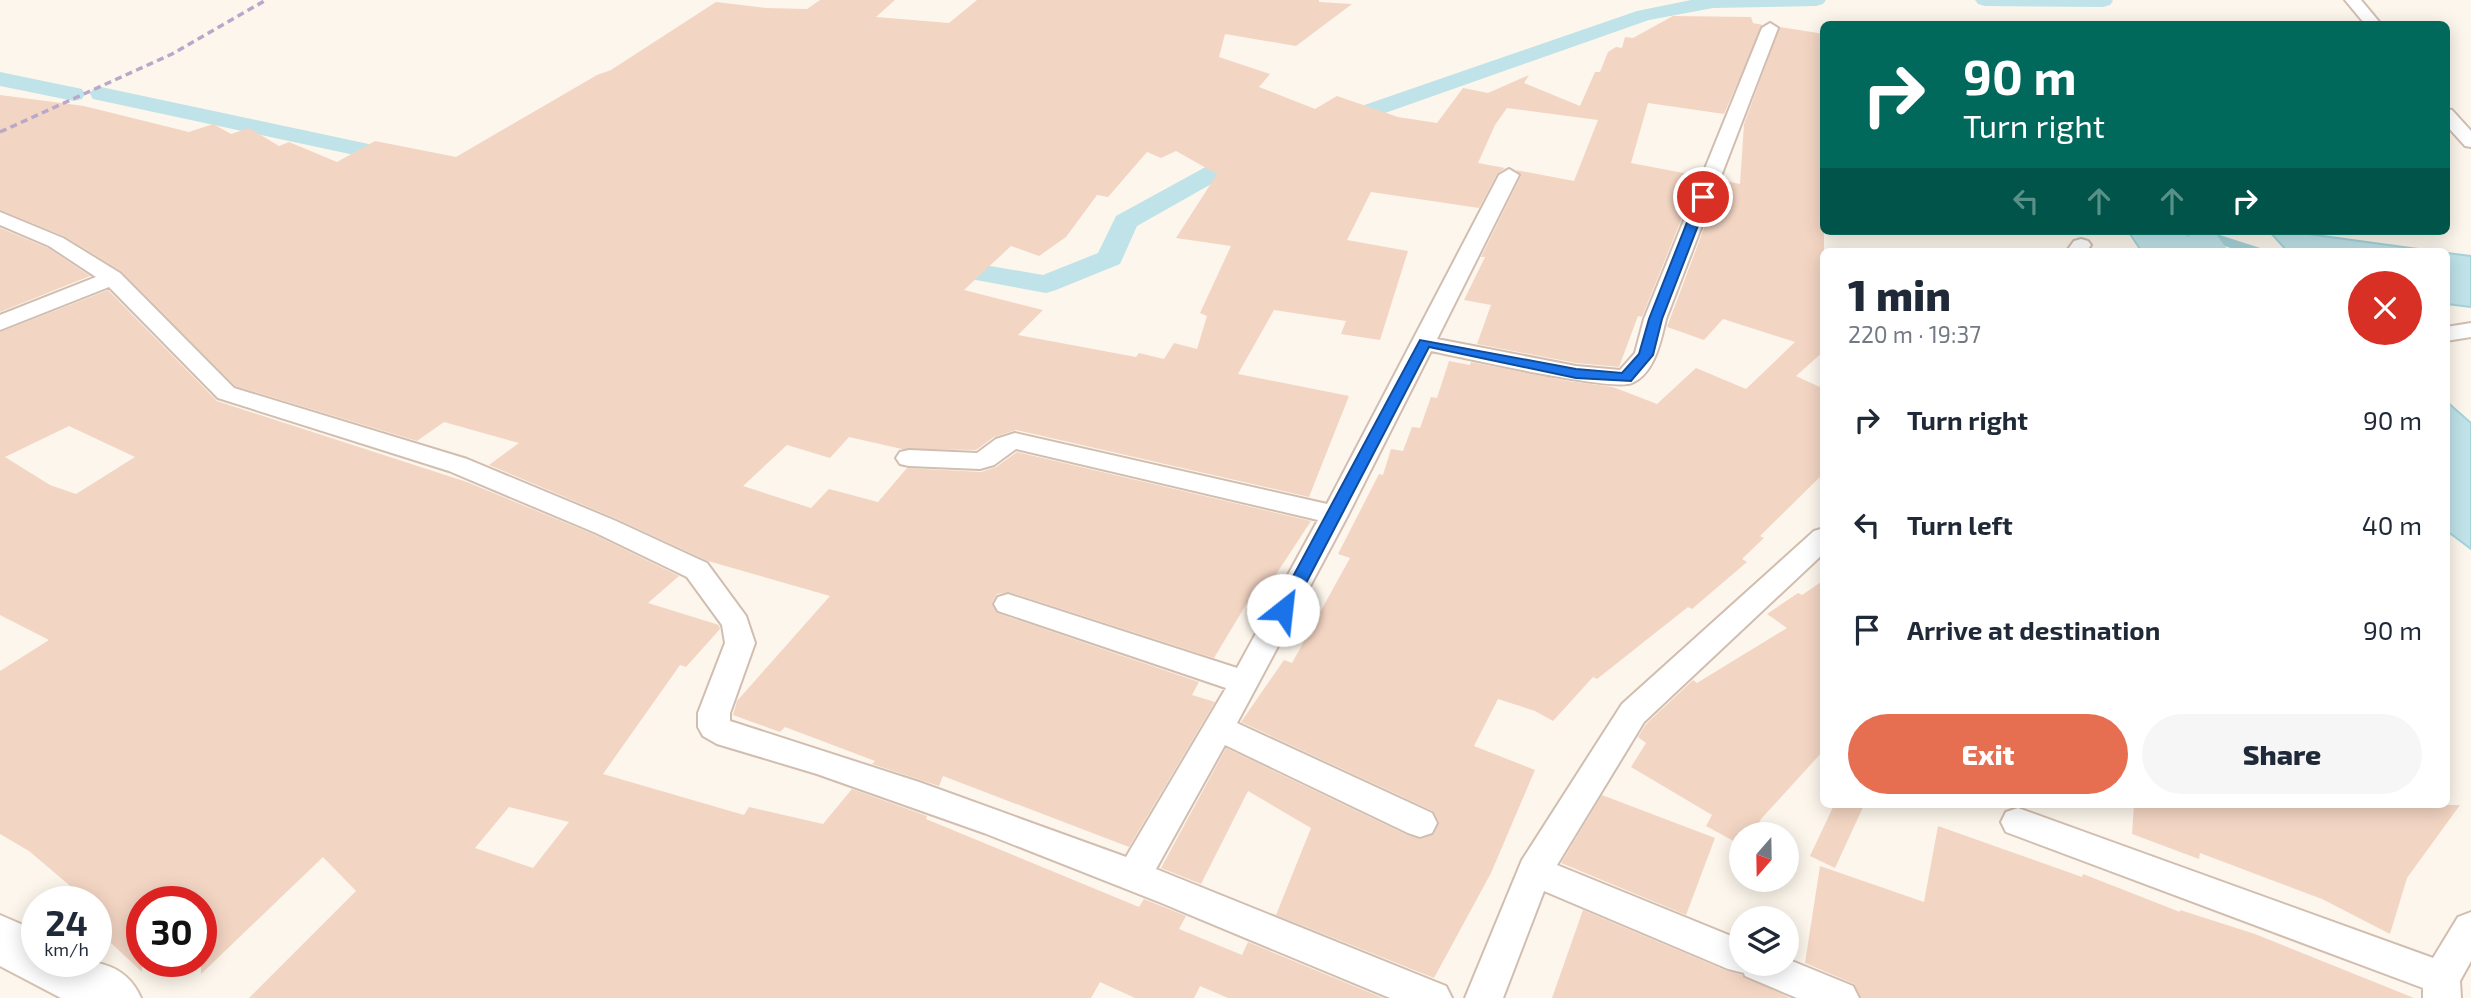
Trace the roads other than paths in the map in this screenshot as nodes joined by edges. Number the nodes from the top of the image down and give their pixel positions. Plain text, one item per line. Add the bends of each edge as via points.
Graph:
1 (2353, 0) edge
2 (2370, 21) edge
3 (1770, 28) dead end
4 (2450, 118) edge
5 (2471, 142) edge
6 (1509, 175) dead end
7 (0, 219) edge
8 (112, 278) junction
9 (0, 323) edge
10 (2471, 330) edge
11 (2450, 333) edge
12 (1425, 342) junction
13 (909, 458) dead end
14 (1335, 515) junction
15 (1820, 541) edge
16 (1008, 604) dead end
17 (1244, 682) junction
18 (1221, 729) junction
19 (1420, 822) dead end
20 (2018, 822) dead end
21 (1534, 871) junction
22 (1134, 875) junction
23 (2471, 928) edge
24 (0, 939) edge
25 (21, 950) edge
26 (1729, 952) edge
27 (1787, 976) edge
28 (74, 977) edge
29 (2441, 988) edge
30 (114, 998) edge
31 (1433, 998) edge
32 (1484, 998) edge
33 (1840, 998) edge

1 - 2 street
3 - 12 street via 1655,319 1646,355 1626,378 1576,373
4 - 5 street
6 - 12 street
7 - 8 street via 57,242
8 - 9 street
8 - 22 street via 226,393 458,465 697,570 736,623 740,643 713,727 910,790
10 - 11 street
12 - 14 street
13 - 14 street via 980,461 1015,441
14 - 17 street
15 - 21 street via 1633,713
16 - 17 street
17 - 18 street
18 - 19 street
18 - 22 street
20 - 29 street
21 - 26 street
21 - 32 street
22 - 31 street
23 - 29 street
24 - 25 main road
27 - 33 street
28 - 30 main road

